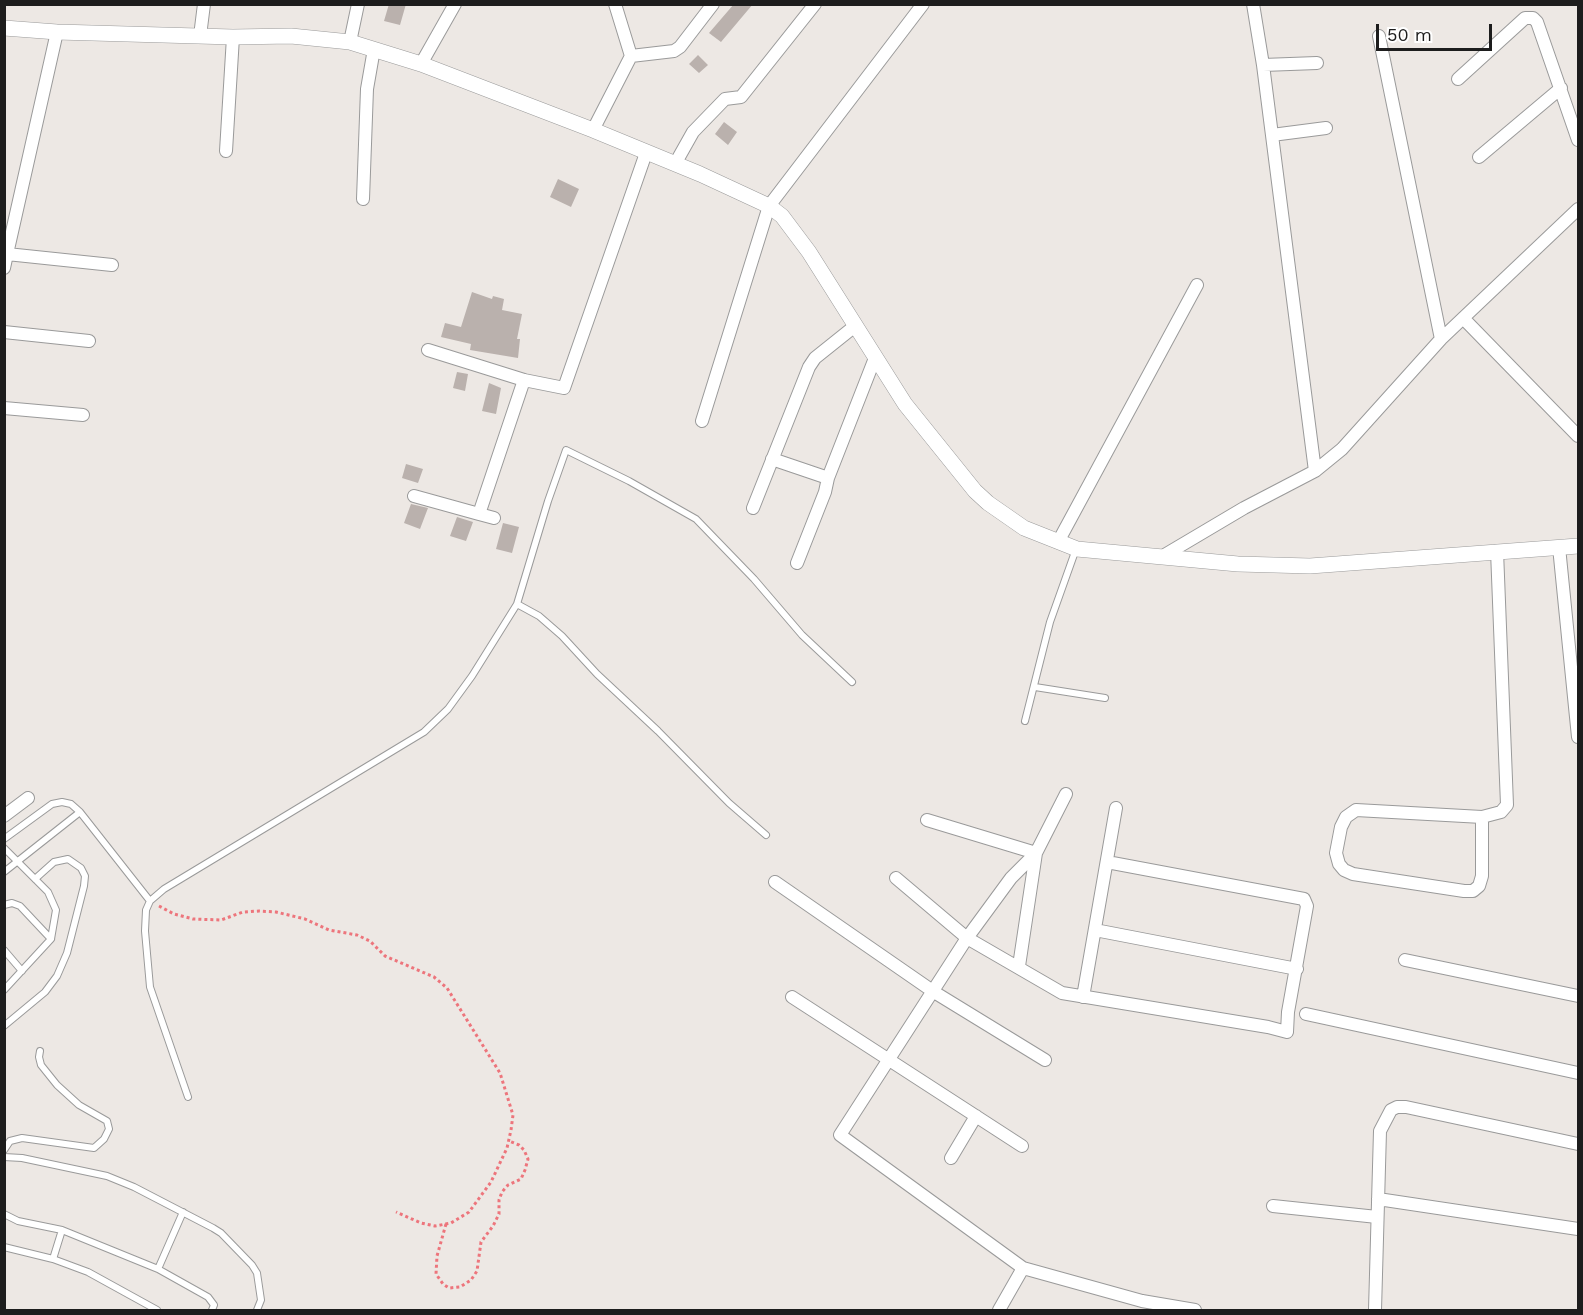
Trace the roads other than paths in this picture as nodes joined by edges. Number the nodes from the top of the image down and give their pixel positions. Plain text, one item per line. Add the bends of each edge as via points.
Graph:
1 (204, 4) edge
2 (358, 4) edge
3 (455, 4) edge
4 (615, 4) edge
5 (713, 4) edge
6 (815, 4) edge
7 (923, 4) edge
8 (1253, 4) edge
9 (4, 28) edge
10 (57, 32) junction
11 (200, 36) junction
12 (1379, 36) dead end
13 (233, 38) junction
14 (350, 42) junction
15 (374, 49) junction
16 (631, 56) junction
17 (1317, 63) dead end
18 (421, 64) junction
19 (1263, 64) junction
20 (1458, 79) dead end
21 (1561, 88) junction
22 (1326, 128) dead end
23 (594, 130) junction
24 (1272, 135) junction
25 (1578, 140) edge
26 (226, 151) dead end
27 (646, 153) junction
28 (1479, 157) dead end
29 (675, 164) junction
30 (363, 199) dead end
31 (770, 206) junction
32 (1578, 209) edge
33 (6, 254) edge
34 (112, 265) dead end
35 (4, 268) edge
36 (1197, 285) dead end
37 (1463, 318) junction
38 (855, 326) junction
39 (4, 332) edge
40 (1441, 339) junction
41 (89, 341) dead end
42 (428, 350) dead end
43 (875, 358) junction
44 (524, 380) junction
45 (4, 408) edge
46 (83, 415) dead end
47 (702, 421) dead end
48 (1578, 436) edge
49 (772, 459) junction
50 (1315, 471) junction
51 (828, 478) junction
52 (414, 496) dead end
53 (753, 508) dead end
54 (479, 514) junction
55 (494, 518) dead end
56 (1058, 542) junction
57 (1578, 546) edge
58 (1559, 547) junction
59 (1077, 549) junction
60 (1497, 551) junction
61 (1163, 556) junction
62 (797, 563) dead end
63 (517, 604) junction
64 (852, 682) dead end
65 (1035, 687) junction
66 (1105, 698) dead end
67 (1025, 722) dead end
68 (1578, 737) edge
69 (1066, 794) dead end
70 (28, 798) dead end
71 (1116, 808) dead end
72 (80, 812) junction
73 (4, 816) edge
74 (1482, 817) junction
75 (927, 820) dead end
76 (766, 835) dead end
77 (4, 839) edge
78 (4, 848) edge
79 (1036, 853) junction
80 (18, 862) junction
81 (1107, 862) junction
82 (4, 872) edge
83 (896, 878) dead end
84 (35, 879) junction
85 (775, 882) dead end
86 (150, 901) junction
87 (4, 904) edge
88 (1095, 930) junction
89 (967, 938) junction
90 (51, 939) junction
91 (4, 950) edge
92 (1405, 960) dead end
93 (1018, 966) junction
94 (1297, 969) junction
95 (22, 971) junction
96 (4, 990) edge
97 (934, 992) junction
98 (1578, 996) edge
99 (792, 997) dead end
100 (1083, 997) junction
101 (1306, 1014) dead end
102 (4, 1026) edge
103 (40, 1052) dead end
104 (890, 1059) junction
105 (1045, 1060) dead end
106 (1578, 1073) edge
107 (188, 1097) dead end
108 (976, 1116) junction
109 (1578, 1144) edge
110 (1022, 1146) dead end
111 (4, 1150) edge
112 (4, 1156) edge
113 (951, 1158) dead end
114 (1378, 1199) junction
115 (1273, 1206) dead end
116 (183, 1212) junction
117 (4, 1214) edge
118 (1377, 1217) junction
119 (1578, 1229) edge
120 (62, 1230) junction
121 (4, 1247) edge
122 (52, 1259) junction
123 (1023, 1268) junction
124 (158, 1269) junction
125 (157, 1311) edge
126 (212, 1311) edge
127 (257, 1311) edge
128 (999, 1311) edge
129 (1195, 1311) edge
130 (1375, 1311) edge

1 - 11 street
2 - 14 street
3 - 18 street
4 - 16 street
5 - 16 street via 674,51
6 - 29 street via 741,97 725,99 693,132
7 - 31 street
8 - 19 street
9 - 10 street
10 - 11 street
10 - 33 street
11 - 13 street
12 - 40 street
13 - 14 street via 291,36
13 - 26 street
14 - 15 street
15 - 18 street
15 - 30 street via 367,88
16 - 23 street
17 - 19 street
18 - 23 street
19 - 24 street
20 - 21 street via 1529,17 1537,22
21 - 25 street
21 - 28 street
22 - 24 street
23 - 27 street
24 - 50 street
27 - 29 street
27 - 44 street via 564,388
29 - 31 street
31 - 38 street via 809,252
31 - 47 street
32 - 37 street
33 - 34 street
33 - 35 street
36 - 56 street
37 - 40 street
37 - 48 street
38 - 43 street
38 - 49 street via 809,367
39 - 41 street
40 - 50 street via 1342,449
42 - 44 street
43 - 51 street
43 - 56 street via 905,404 975,491 1015,522
44 - 54 street
45 - 46 street
49 - 51 street
49 - 53 street
50 - 61 street
51 - 62 street
52 - 54 street
54 - 55 street
56 - 59 street
57 - 58 street
58 - 60 street
58 - 68 street
59 - 61 street
59 - 65 lane via 1050,622
60 - 61 street via 1310,566
60 - 74 street via 1508,798 1504,810
63 - 64 lane via 566,450 696,519 802,635
63 - 76 lane via 562,636
63 - 86 lane via 472,676 448,709 424,732
65 - 66 lane
65 - 67 lane
69 - 79 street
70 - 73 street
71 - 81 street
72 - 77 lane via 71,804 57,802
72 - 80 lane
72 - 86 lane
74 - 74 street via 1356,810 1341,827 1336,853 1339,864 1353,874 1473,891 1482,876
75 - 79 street
78 - 80 lane
79 - 89 street via 1011,878
79 - 93 street
80 - 82 lane
80 - 84 lane
81 - 88 street
81 - 94 street via 1304,899 1307,906
83 - 89 street
84 - 90 lane via 48,892 56,910
84 - 102 lane via 54,861 68,859 85,876 67,953 57,976 45,992
85 - 97 street
86 - 107 lane via 145,931 150,987
87 - 90 lane via 20,906
88 - 94 street
88 - 100 street
89 - 93 street
89 - 97 street
90 - 95 lane
91 - 95 lane
92 - 98 street
93 - 100 street via 1062,993
94 - 100 street via 1287,1032
95 - 96 lane
97 - 104 street
97 - 105 street
99 - 104 street
101 - 106 street
103 - 111 lane via 41,1065 57,1085 79,1105 107,1121 109,1129 94,1148 22,1138 10,1140
104 - 108 street
104 - 123 street via 840,1135
108 - 110 street
108 - 113 street
109 - 114 street via 1397,1107 1391,1110 1380,1131
112 - 116 lane via 107,1176
114 - 118 street
114 - 119 street
115 - 118 street
116 - 124 lane
116 - 127 lane via 221,1233 252,1265 261,1300
117 - 120 lane via 18,1221
118 - 130 street
120 - 122 lane
120 - 124 lane
121 - 122 lane
122 - 125 lane via 88,1272
123 - 128 street
123 - 129 street via 1142,1301
124 - 126 lane via 208,1297 214,1305

